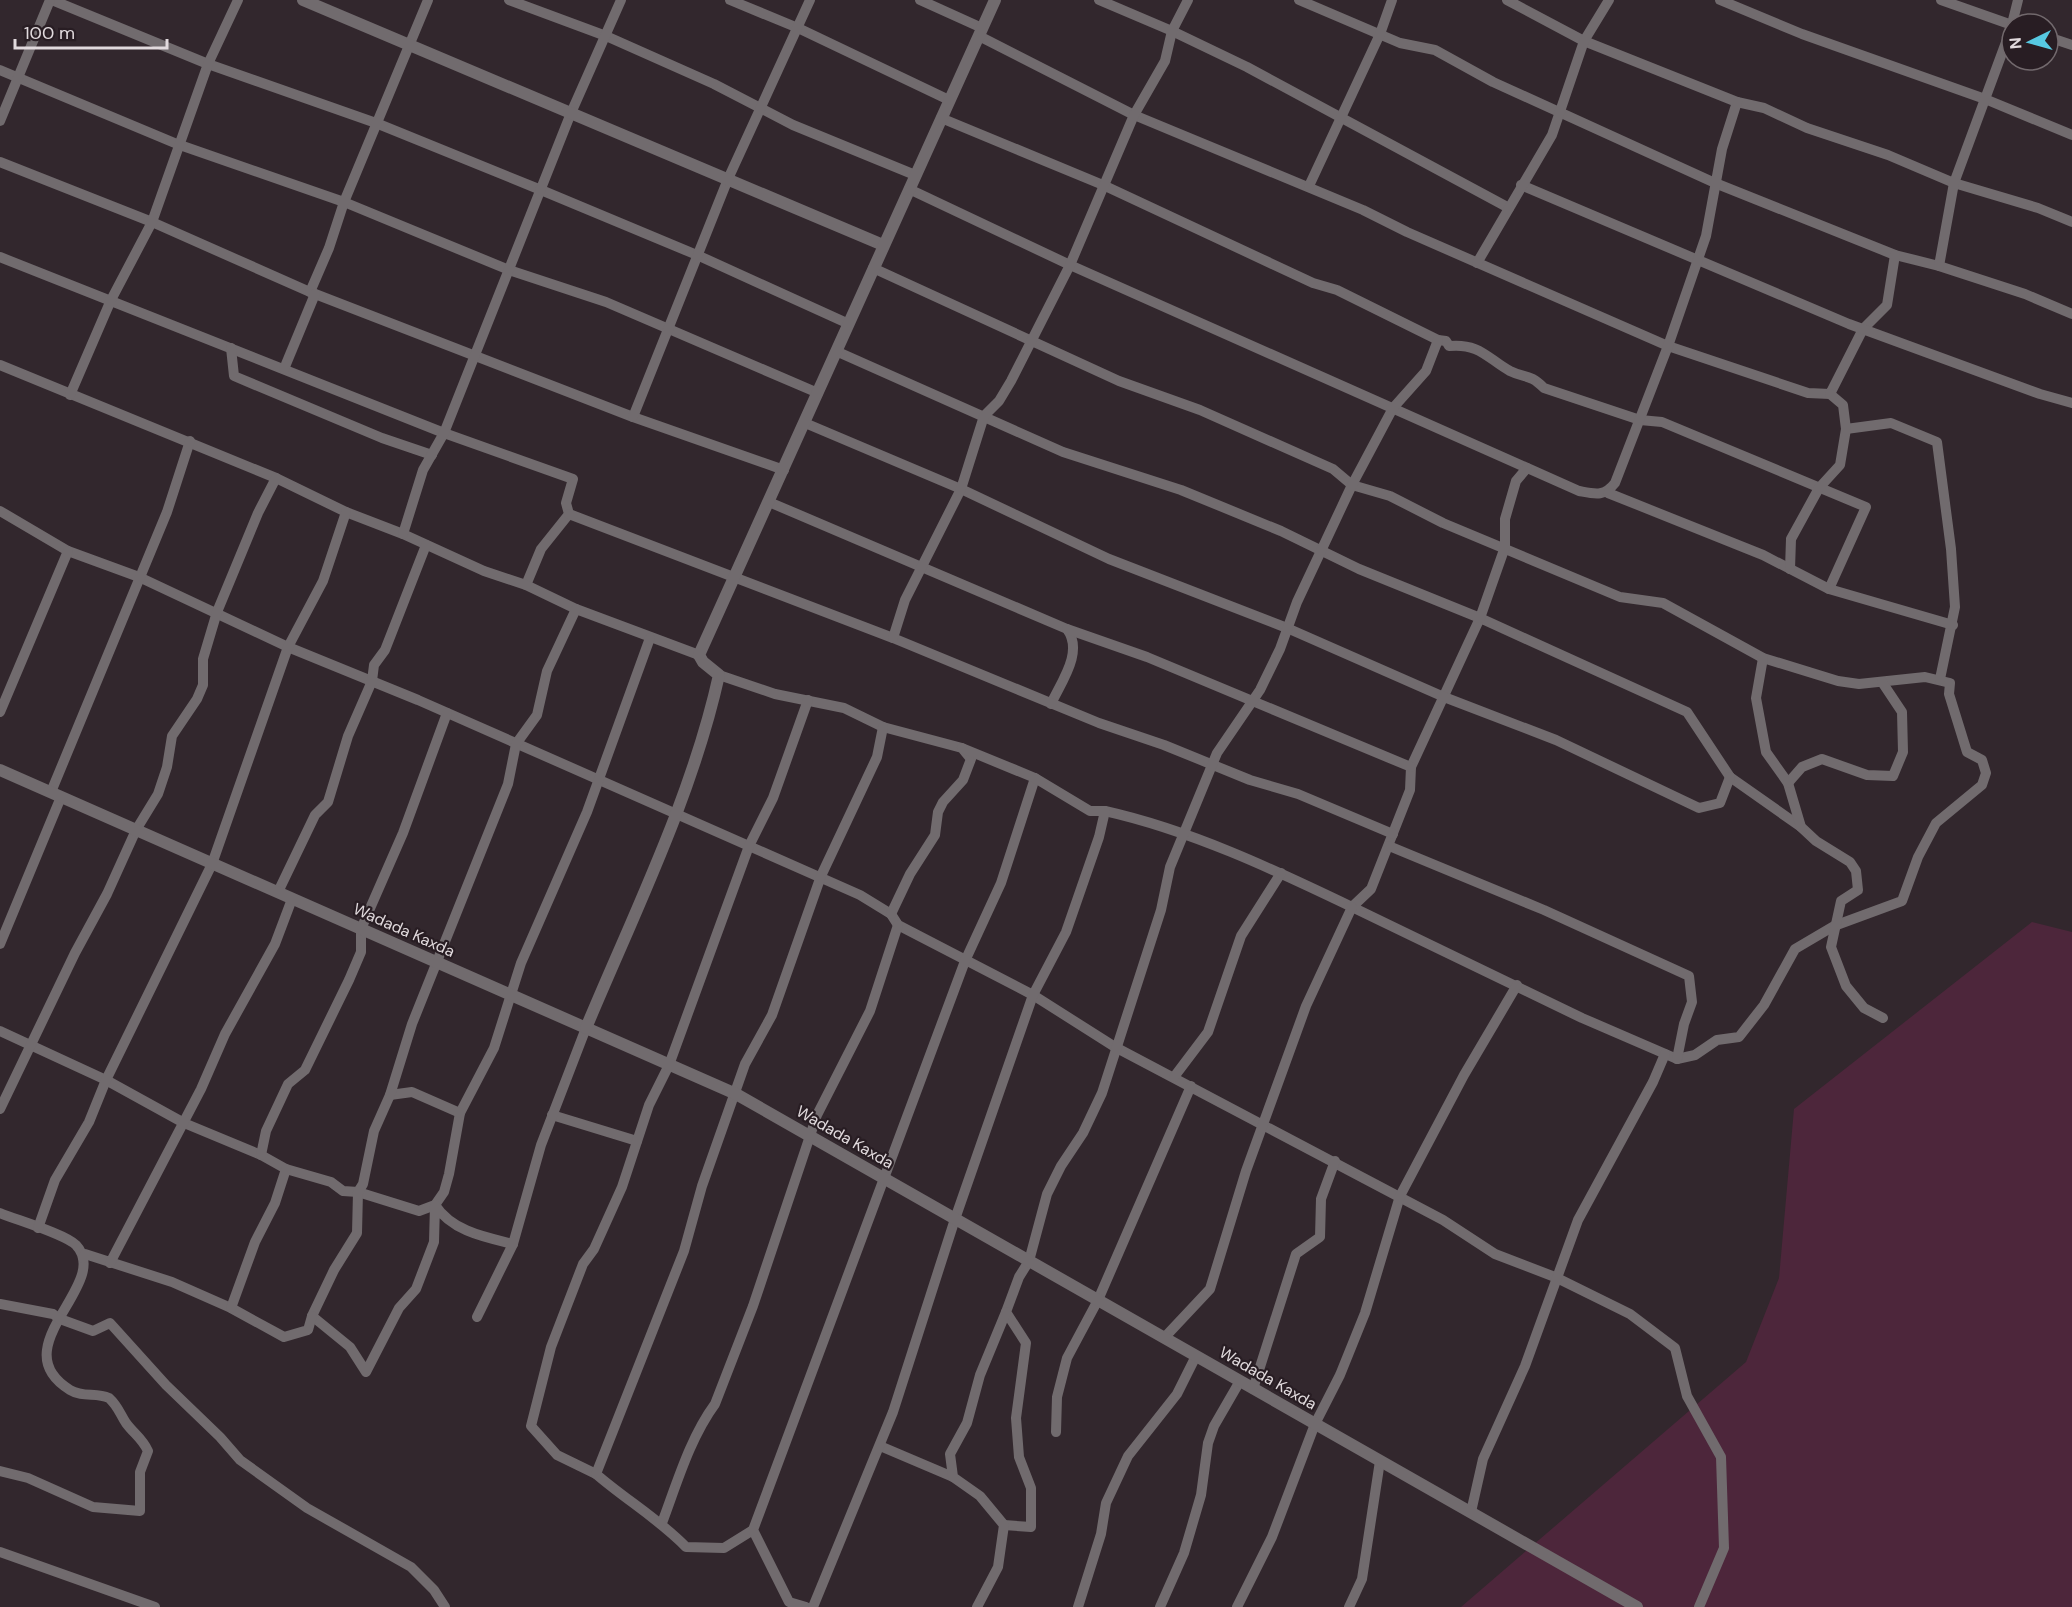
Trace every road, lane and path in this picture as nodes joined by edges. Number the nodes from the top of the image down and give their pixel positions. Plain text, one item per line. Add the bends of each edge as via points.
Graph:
1 (51, 0) edge
2 (238, 0) edge
3 (303, 0) edge
4 (428, 0) edge
5 (509, 0) edge
6 (621, 0) edge
7 (730, 0) edge
8 (810, 0) edge
9 (920, 0) edge
10 (995, 0) edge
11 (1099, 0) edge
12 (1188, 0) edge
13 (1299, 0) edge
14 (1392, 0) edge
15 (1507, 0) edge
16 (1608, 0) edge
17 (1720, 0) edge
18 (1941, 0) edge
19 (2000, 21) edge
20 (798, 28) junction
21 (1172, 31) junction
22 (980, 32) junction
23 (1380, 34) junction
24 (606, 36) junction
25 (1584, 41) junction
26 (408, 44) junction
27 (2000, 58) edge
28 (208, 64) junction
29 (0, 70) edge
30 (16, 77) junction
31 (1985, 99) junction
32 (949, 100) junction
33 (1737, 102) junction
34 (759, 106) junction
35 (571, 113) junction
36 (1134, 114) junction
37 (1559, 114) junction
38 (941, 118) junction
39 (1341, 118) junction
40 (0, 121) edge
41 (376, 123) junction
42 (2072, 135) edge
43 (177, 144) junction
44 (0, 162) edge
45 (915, 175) junction
46 (728, 179) junction
47 (1715, 183) junction
48 (1954, 183) junction
49 (1103, 185) junction
50 (1521, 185) junction
51 (1309, 186) junction
52 (909, 189) junction
53 (541, 190) junction
54 (344, 202) junction
55 (1509, 208) junction
56 (152, 222) junction
57 (2072, 222) edge
58 (883, 245) junction
59 (697, 255) junction
60 (1895, 255) junction
61 (0, 257) edge
62 (1698, 260) junction
63 (1477, 263) junction
64 (1070, 266) junction
65 (1939, 266) junction
66 (873, 268) junction
67 (509, 270) junction
68 (312, 293) junction
69 (111, 300) junction
70 (2072, 314) edge
71 (849, 324) junction
72 (668, 329) junction
73 (1863, 329) junction
74 (1031, 340) junction
75 (1438, 340) junction
76 (1668, 346) junction
77 (231, 348) junction
78 (838, 352) junction
79 (476, 356) junction
80 (0, 364) edge
81 (284, 369) junction
82 (818, 393) junction
83 (1830, 394) junction
84 (70, 395) junction
85 (2072, 403) edge
86 (1393, 408) junction
87 (984, 416) junction
88 (633, 417) junction
89 (1640, 420) junction
90 (805, 423) junction
91 (1846, 429) junction
92 (444, 433) junction
93 (190, 441) junction
94 (432, 455) junction
95 (1527, 468) junction
96 (784, 470) junction
97 (276, 478) junction
98 (1352, 485) junction
99 (1819, 488) junction
100 (961, 489) junction
101 (1608, 493) junction
102 (769, 502) junction
103 (0, 511) edge
104 (346, 512) junction
105 (569, 514) junction
106 (404, 534) junction
107 (426, 545) junction
108 (1505, 547) junction
109 (68, 551) junction
110 (1321, 551) junction
111 (920, 567) junction
112 (1790, 569) junction
113 (139, 577) junction
114 (733, 578) junction
115 (526, 585) junction
116 (1829, 589) junction
117 (576, 609) junction
118 (217, 612) junction
119 (1480, 618) junction
120 (1953, 625) junction
121 (1287, 628) junction
122 (1067, 629) junction
123 (650, 638) junction
124 (893, 638) junction
125 (288, 647) junction
126 (699, 655) junction
127 (1763, 658) junction
128 (719, 675) junction
129 (1940, 679) junction
130 (372, 681) junction
131 (1882, 682) junction
132 (1444, 697) junction
133 (808, 700) junction
134 (1253, 700) junction
135 (1051, 704) junction
136 (0, 712) edge
137 (447, 713) junction
138 (883, 727) junction
139 (516, 744) junction
140 (962, 748) junction
141 (1212, 765) junction
142 (1411, 767) junction
143 (0, 770) edge
144 (1730, 777) junction
145 (1035, 778) junction
146 (598, 780) junction
147 (1788, 783) junction
148 (56, 795) junction
149 (1105, 811) junction
150 (675, 814) junction
151 (1801, 827) junction
152 (136, 830) junction
153 (1393, 834) junction
154 (1182, 835) junction
155 (749, 846) junction
156 (1389, 846) junction
157 (212, 864) junction
158 (1281, 873) junction
159 (821, 876) junction
160 (278, 892) junction
161 (292, 899) junction
162 (1352, 906) junction
163 (891, 914) junction
164 (898, 925) junction
165 (1834, 926) junction
166 (361, 929) junction
167 (0, 944) edge
168 (965, 960) junction
169 (438, 963) junction
170 (1517, 985) junction
171 (512, 995) junction
172 (1033, 995) junction
173 (1882, 1018) dead end
174 (586, 1028) junction
175 (0, 1031) edge
176 (30, 1044) junction
177 (1115, 1047) junction
178 (1665, 1054) junction
179 (1677, 1059) junction
180 (669, 1065) junction
181 (1174, 1077) junction
182 (106, 1080) junction
183 (1191, 1086) junction
184 (736, 1094) junction
185 (390, 1095) junction
186 (0, 1109) edge
187 (460, 1113) junction
188 (552, 1115) junction
189 (184, 1123) junction
190 (1263, 1123) junction
191 (811, 1137) junction
192 (637, 1141) junction
193 (261, 1155) junction
194 (1335, 1161) junction
195 (286, 1169) junction
196 (886, 1179) junction
197 (358, 1192) junction
198 (1400, 1196) junction
199 (435, 1205) junction
200 (0, 1213) edge
201 (955, 1219) junction
202 (38, 1228) junction
203 (513, 1244) junction
204 (82, 1258) junction
205 (1029, 1261) junction
206 (110, 1263) junction
207 (1555, 1277) junction
208 (1098, 1300) junction
209 (0, 1305) edge
210 (231, 1308) junction
211 (1006, 1312) junction
212 (312, 1316) junction
213 (477, 1317) dead end
214 (60, 1319) junction
215 (1164, 1338) junction
216 (1196, 1356) junction
217 (1240, 1381) junction
218 (1253, 1389) junction
219 (1316, 1424) junction
220 (1056, 1432) dead end
221 (880, 1446) junction
222 (1380, 1461) junction
223 (0, 1471) edge
224 (596, 1474) junction
225 (954, 1477) junction
226 (1471, 1512) junction
227 (662, 1522) junction
228 (1004, 1525) junction
229 (753, 1530) junction
230 (0, 1552) edge
231 (789, 1605) edge
232 (155, 1607) edge
233 (445, 1607) edge
234 (806, 1607) edge
235 (813, 1607) edge
236 (977, 1607) edge
237 (1078, 1607) edge
238 (1160, 1607) edge
239 (1237, 1607) edge
240 (1349, 1607) edge
241 (1637, 1607) edge
242 (1699, 1607) edge

1 - 28 street
1 - 30 street
2 - 28 street
3 - 26 street
4 - 26 street
5 - 24 street
6 - 24 street
7 - 20 street
8 - 20 street
9 - 22 street
10 - 22 street
11 - 21 street
12 - 21 street
13 - 23 street
14 - 23 street
15 - 25 street
16 - 25 street
17 - 31 street via 1802,34
18 - 19 street
20 - 32 street
20 - 34 street
21 - 36 street via 1165,61
21 - 39 street
22 - 32 street
22 - 36 street
23 - 37 street via 1400,43 1435,50
23 - 39 street
24 - 34 street
24 - 35 street
25 - 33 street
25 - 37 street
26 - 35 street
26 - 41 street
27 - 31 street
28 - 41 street
28 - 43 street
29 - 30 street
30 - 40 street
30 - 43 street
31 - 42 street
31 - 48 street
32 - 38 street
33 - 47 street
33 - 48 street via 1764,108
34 - 45 street via 793,125
34 - 46 street
35 - 46 street
35 - 53 street
36 - 49 street
36 - 51 street
37 - 47 street
37 - 50 street via 1541,156
38 - 45 street
38 - 49 street
39 - 51 street
39 - 55 street
41 - 53 street
41 - 54 street
43 - 54 street
43 - 56 street
44 - 56 street
45 - 52 street
46 - 58 street
46 - 59 street
47 - 60 street
47 - 62 street
48 - 57 street
48 - 65 street
49 - 64 street
49 - 75 street
50 - 55 street
50 - 62 street
51 - 63 street
52 - 58 street
52 - 64 street
53 - 59 street
53 - 67 street
54 - 67 street
54 - 68 street
55 - 63 street
56 - 68 street
56 - 69 street
58 - 66 street
59 - 71 street
59 - 72 street
60 - 65 street
60 - 73 street via 1887,304
61 - 69 street
62 - 73 street
62 - 76 street
63 - 76 street
64 - 74 street
64 - 86 street
65 - 70 street
66 - 71 street
66 - 74 street
67 - 72 street via 606,302
67 - 79 street
68 - 79 street
68 - 81 street
69 - 77 street
69 - 84 street
71 - 78 street
72 - 82 street
72 - 88 street
73 - 83 street
73 - 85 street
74 - 87 street via 999,401
74 - 98 street via 1119,381 1200,410 1333,469
75 - 86 street via 1426,371
75 - 89 street via 1449,346 1483,350 1512,372 1533,377 1544,388
76 - 83 street via 1808,393
76 - 89 street
77 - 81 street
77 - 94 street via 234,376
78 - 82 street
78 - 87 street
79 - 88 street
79 - 92 street
80 - 84 street
81 - 92 street
82 - 90 street
83 - 91 street via 1843,405
84 - 93 street
86 - 95 street
86 - 98 street
87 - 100 street
87 - 110 street via 1063,452 1191,494
88 - 96 street
89 - 99 street via 1662,422
89 - 101 street
90 - 96 street
90 - 100 street
91 - 99 street via 1840,465
91 - 120 street via 1892,423 1937,442 1952,549
92 - 94 street
92 - 105 street via 573,479 566,503
93 - 97 street
93 - 113 street via 168,512
94 - 106 street via 423,470
95 - 101 street via 1579,491
95 - 108 street via 1516,481 1505,519
96 - 102 street
97 - 104 street
97 - 118 street
98 - 108 street via 1390,496 1443,523
98 - 110 street
99 - 112 street via 1791,539
99 - 116 street via 1866,507
100 - 111 street
100 - 121 street via 1109,559
101 - 112 street
102 - 111 street
102 - 114 street
103 - 109 street
104 - 106 street
104 - 125 street via 322,581
105 - 114 street
105 - 115 street via 541,549
106 - 107 street
107 - 115 street
107 - 130 street via 385,650 374,665
108 - 119 street
108 - 127 street via 1620,597 1663,603
109 - 113 street
109 - 136 street
110 - 119 street
110 - 121 street
111 - 122 street
111 - 124 street
112 - 116 street
113 - 118 street
113 - 148 street
114 - 124 street
114 - 126 street
115 - 117 street
116 - 120 street
117 - 123 street
117 - 139 street via 547,671 537,715
118 - 125 street
118 - 152 street via 203,659 203,685 172,736 163,783
119 - 132 street
119 - 144 street via 1688,712
120 - 129 street
121 - 132 street
121 - 134 street
122 - 134 street
122 - 135 street via 1074,648
123 - 126 street
123 - 146 street
124 - 135 street
125 - 130 street
125 - 157 street
126 - 128 street
127 - 131 street via 1838,681
127 - 147 street via 1756,698 1766,752
128 - 133 street via 775,694
128 - 150 street
129 - 131 street
129 - 165 street via 1950,683 1949,694 1966,753 1982,760 1986,773 1982,785 1936,823 1902,901
130 - 137 street
130 - 160 street via 348,736 328,802 315,815
131 - 147 street via 1902,712 1903,752 1893,776 1867,775 1822,759 1802,767
132 - 142 street
132 - 144 street via 1556,740 1699,808 1720,803
133 - 138 street via 844,708
133 - 155 street via 773,798
134 - 141 street
134 - 142 street
135 - 141 street
137 - 139 street
137 - 166 street via 404,833
138 - 140 street
138 - 159 street via 877,757
139 - 146 street
139 - 169 street via 508,784
140 - 145 street
140 - 163 street via 971,759 963,780 943,802 935,835
141 - 153 street via 1298,794
141 - 154 street
142 - 153 street via 1410,790
143 - 148 street, Wadada Kaxda
144 - 151 street
145 - 149 street via 1090,811
145 - 168 street via 1001,883
146 - 150 street
146 - 171 street via 521,963
147 - 151 street
148 - 152 street, Wadada Kaxda
148 - 167 street
149 - 154 street via 1126,814
149 - 172 street via 1100,837 1066,932
150 - 155 street
150 - 174 street
151 - 165 street via 1850,862 1856,871 1858,890 1841,901
152 - 157 street, Wadada Kaxda
152 - 176 street
153 - 156 street
154 - 158 street
154 - 177 street
155 - 159 street
155 - 180 street
156 - 162 street via 1371,889
156 - 179 street via 1689,976 1692,1002
157 - 160 street, Wadada Kaxda
157 - 182 street
158 - 162 street
158 - 181 street via 1241,936 1208,1032
159 - 163 street
159 - 184 street via 772,1015 746,1064
160 - 161 street, Wadada Kaxda
161 - 166 street, Wadada Kaxda
161 - 189 street via 275,945 225,1034
162 - 170 street
162 - 190 street via 1306,1006
163 - 164 street
164 - 168 street
164 - 191 street via 870,1011 828,1091
165 - 173 street via 1831,947 1846,986 1864,1008
165 - 179 street via 1796,949 1764,1005 1739,1037 1717,1040 1695,1055
166 - 169 street, Wadada Kaxda
166 - 193 street via 361,952 350,980 305,1070 288,1084 266,1131
168 - 172 street
168 - 196 street
169 - 171 street, Wadada Kaxda
169 - 185 street via 412,1024
170 - 178 street
170 - 198 street
171 - 174 street, Wadada Kaxda
171 - 187 street via 494,1048
172 - 177 street
172 - 201 street
174 - 180 street, Wadada Kaxda
174 - 188 street
175 - 176 street
176 - 182 street
176 - 186 street
177 - 181 street
177 - 205 street via 1102,1093 1047,1194
178 - 179 street
178 - 207 street via 1578,1220
180 - 184 street, Wadada Kaxda
180 - 192 street
181 - 183 street
182 - 189 street
182 - 202 street via 85,1130 56,1180
183 - 190 street
183 - 208 street
184 - 191 street, Wadada Kaxda
184 - 224 street via 702,1186 684,1251
185 - 187 street via 412,1092
185 - 197 street via 374,1131
187 - 199 street via 444,1192
188 - 192 street
188 - 203 street
189 - 193 street
189 - 206 street
190 - 194 street
190 - 215 street via 1210,1289
191 - 196 street, Wadada Kaxda
191 - 227 street via 753,1306 715,1404 684,1463
192 - 224 street via 622,1187 583,1264 551,1347 531,1426 557,1455
193 - 195 street
194 - 198 street
194 - 218 street via 1321,1199 1320,1237 1296,1254
195 - 197 street via 331,1182 343,1191
195 - 210 street
196 - 201 street, Wadada Kaxda
196 - 229 street
197 - 199 street via 419,1211
197 - 212 street via 357,1233
198 - 207 street via 1495,1254
198 - 219 street via 1365,1313
199 - 203 street via 444,1219 477,1235
199 - 212 street via 434,1242 416,1289 399,1308 366,1372 350,1347
200 - 202 street
201 - 205 street, Wadada Kaxda
201 - 221 street
202 - 204 street via 76,1246
203 - 213 street
204 - 206 street via 85,1254
204 - 214 street via 77,1283
205 - 208 street, Wadada Kaxda
205 - 211 street
206 - 210 street via 172,1282
207 - 226 street via 1525,1365 1483,1458
207 - 242 street via 1630,1314 1675,1348 1687,1396 1721,1457 1724,1548
208 - 215 street, Wadada Kaxda
208 - 220 street via 1067,1358 1057,1397
209 - 214 street via 53,1314
210 - 212 street via 284,1337 308,1330
211 - 225 street via 980,1375 966,1423 950,1454
211 - 228 street via 1026,1343 1016,1418 1019,1457 1031,1488 1031,1527
214 - 223 street via 49,1332 45,1347 45,1360 56,1379 83,1396 110,1398 148,1451 140,1472 140,1511 93,1507 28,1478
214 - 233 street via 93,1330 110,1323 240,1460 307,1508 411,1567
215 - 216 street, Wadada Kaxda
216 - 217 street, Wadada Kaxda
216 - 237 street via 1177,1394 1153,1427 1132,1447 1106,1503 1101,1534
217 - 218 street, Wadada Kaxda
217 - 238 street via 1214,1426 1190,1534
218 - 219 street, Wadada Kaxda
219 - 222 street, Wadada Kaxda
219 - 239 street via 1272,1537
221 - 225 street
221 - 235 street
222 - 226 street, Wadada Kaxda
222 - 240 street via 1362,1579
224 - 227 street via 624,1499
225 - 228 street via 981,1496
226 - 241 street, Wadada Kaxda
227 - 229 street via 687,1547 724,1548
228 - 236 street via 998,1567
229 - 231 street
230 - 232 street
231 - 234 street

